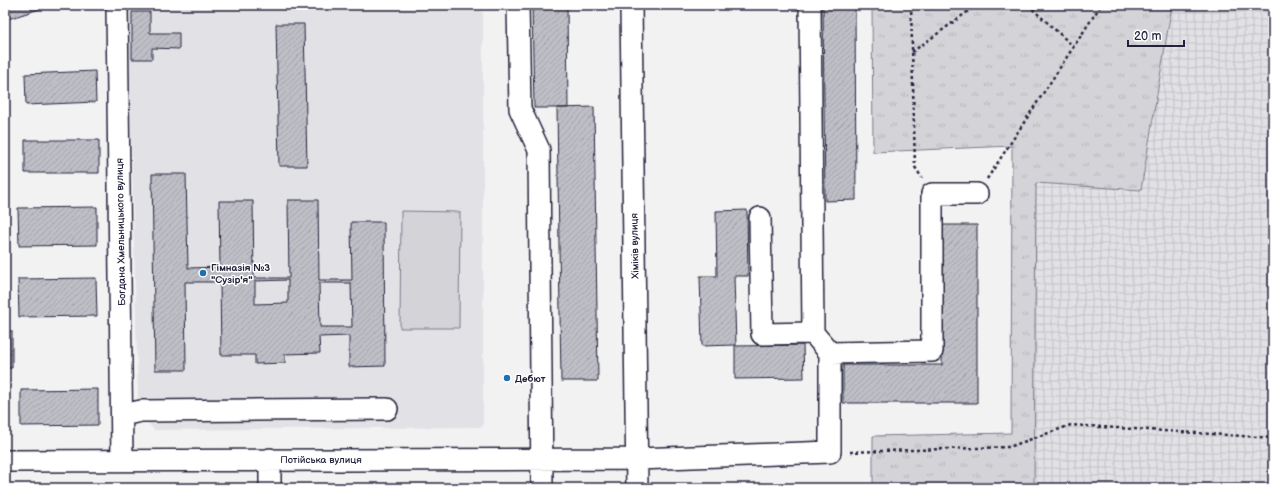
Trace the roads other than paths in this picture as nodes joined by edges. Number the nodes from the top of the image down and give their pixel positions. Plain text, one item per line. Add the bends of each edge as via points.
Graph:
1 (117, 5) edge
2 (518, 5) edge
3 (631, 5) edge
4 (810, 5) edge
5 (977, 194) road end
6 (760, 218) dead end
7 (813, 333) junction
8 (830, 353) junction
9 (387, 409) dead end
10 (122, 415) junction
11 (122, 459) junction
12 (270, 459) junction
13 (542, 459) junction
14 (637, 459) junction
15 (5, 460) edge
16 (270, 488) edge
17 (542, 488) edge
18 (637, 488) edge

1 - 10 street, Богдана Хмельницького вулиця
2 - 13 street via 520,109 538,150
3 - 14 street, Хіміків вулиця
4 - 7 street
5 - 8 street via 932,194 932,351
6 - 7 street via 762,334
7 - 8 street
8 - 14 street, Потійська вулиця via 830,452
9 - 10 street via 141,411
10 - 11 street, Богдана Хмельницького вулиця
11 - 12 street, Потійська вулиця
11 - 15 street, Потійська вулиця
12 - 13 street, Потійська вулиця
12 - 16 street
13 - 14 street, Потійська вулиця
13 - 17 street
14 - 18 street, Хіміків вулиця

